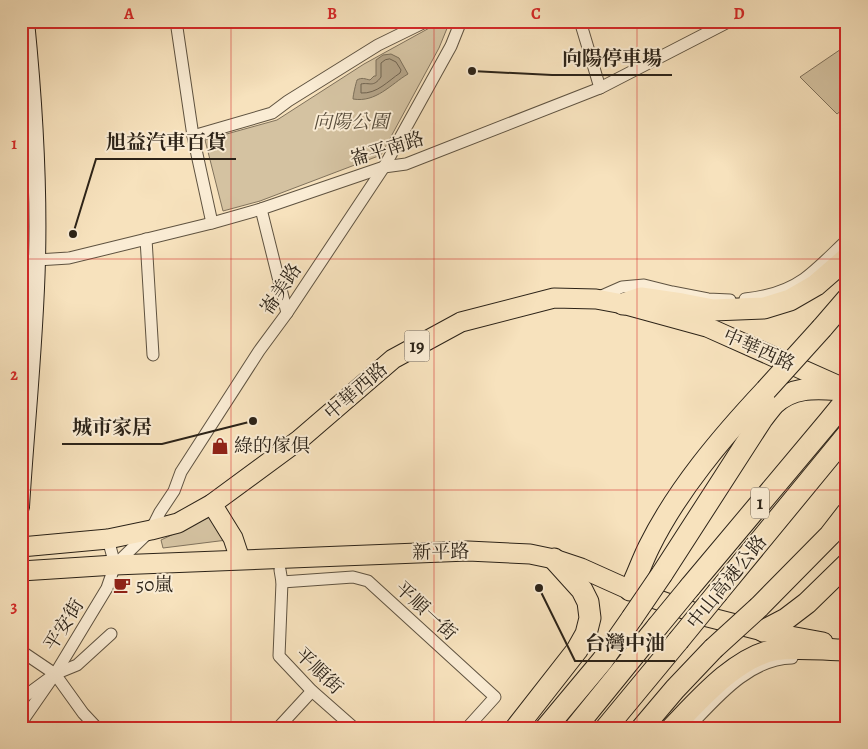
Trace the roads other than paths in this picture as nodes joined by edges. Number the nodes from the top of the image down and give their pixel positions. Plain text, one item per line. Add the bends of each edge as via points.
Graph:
1 (26, 21) edge
2 (176, 21) edge
3 (427, 21) edge
4 (461, 21) edge
5 (580, 21) edge
6 (730, 21) edge
7 (715, 25) edge
8 (600, 88) junction
9 (193, 136) junction
10 (384, 167) junction
11 (261, 209) junction
12 (212, 223) junction
13 (146, 239) junction
14 (847, 240) edge
15 (847, 258) edge
16 (29, 260) edge
17 (596, 299) junction
18 (847, 299) edge
19 (623, 304) junction
20 (287, 313) junction
21 (28, 331) edge
22 (153, 354) dead end
23 (847, 390) edge
24 (847, 399) edge
25 (847, 435) edge
26 (22, 479) edge
27 (212, 504) junction
28 (21, 507) edge
29 (847, 512) edge
30 (151, 530) junction
31 (108, 539) junction
32 (21, 547) edge
33 (240, 559) junction
34 (554, 559) junction
35 (114, 564) junction
36 (847, 564) edge
37 (280, 570) dead end
38 (21, 571) edge
39 (282, 582) junction
40 (630, 590) junction
41 (763, 631) junction
42 (111, 634) dead end
43 (847, 646) edge
44 (847, 650) edge
45 (21, 652) edge
46 (847, 659) edge
47 (55, 674) junction
48 (312, 691) junction
49 (21, 699) edge
50 (21, 723) edge
51 (97, 728) edge
52 (278, 728) edge
53 (354, 728) edge
54 (467, 728) edge
55 (516, 728) edge
56 (546, 728) edge
57 (575, 728) edge
58 (606, 728) edge
59 (642, 728) edge
60 (672, 728) edge
61 (688, 728) edge

1 - 16 street via 37,182
2 - 9 street
3 - 9 street via 378,46 272,113
4 - 10 street, 崙美路 via 451,46
5 - 8 street
6 - 7 street, 崙平南路
7 - 8 street, 崙平南路
8 - 10 street, 崙平南路 via 406,164
9 - 12 street
10 - 11 street, 崙平南路
10 - 20 street, 崙美路
11 - 12 street, 崙平南路
11 - 20 street
12 - 13 street, 崙平南路
13 - 16 street, 崙平南路 via 69,258
13 - 22 street
14 - 17 street via 803,280 761,297 735,301 708,299 644,285 622,287
15 - 19 highway via 816,285 790,300 764,308 713,310 641,298
16 - 21 street
17 - 19 main road, 中華西路 / 19
17 - 27 main road, 中華西路 / 19 via 554,298 461,322 393,359 299,440
18 - 40 highway, bridge via 734,424 678,498 649,547
19 - 23 main road, 中華西路 / 19 via 707,326
20 - 30 street, 崙美路 via 182,472
21 - 26 street
23 - 56 highway, bridge via 807,388 789,393 775,403 602,661
24 - 57 highway, 中山高速公路 / 1, bridge
25 - 58 highway, 中山高速公路 / 1, bridge
26 - 28 street
27 - 30 main road, 中華西路 / 19 via 178,523
27 - 33 main road via 233,538
29 - 59 highway, bridge via 830,535 713,649
30 - 31 main road, 中華西路 / 19
30 - 35 street, 崙美路
31 - 32 main road, 中華西路 / 19
31 - 35 street, 平安街
33 - 34 main road, 新平路 via 468,551 530,554
33 - 35 main road, 新平路
34 - 40 main road, 新平路
34 - 55 highway via 582,590 590,618 577,650
35 - 38 main road, 新平路
35 - 47 street, 平安街 via 107,588
36 - 41 highway via 786,619
37 - 39 street, 平順街
39 - 48 street, 平順街 via 279,656
39 - 54 street, 平順一街 via 353,577 368,581 494,697
40 - 41 main road, 新平路 via 704,616
41 - 43 main road, 新平路
42 - 47 street via 77,665
44 - 60 highway via 776,650 749,659 721,680
45 - 47 street
46 - 61 street via 788,658 754,669 720,694
47 - 49 street
47 - 50 street, 平安街
47 - 51 street
48 - 52 street
48 - 53 street, 平順街

